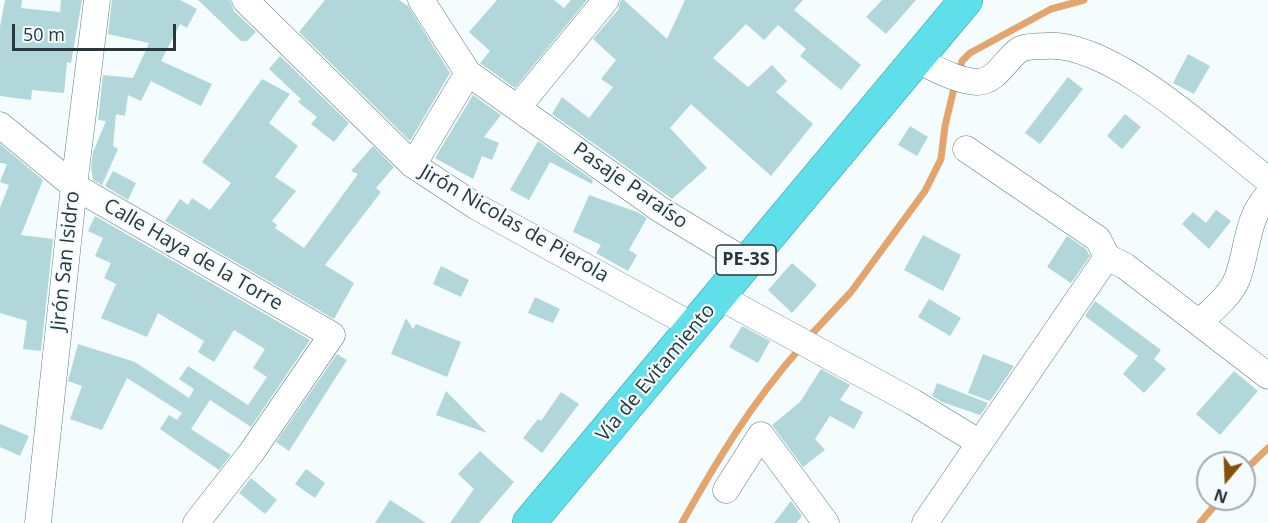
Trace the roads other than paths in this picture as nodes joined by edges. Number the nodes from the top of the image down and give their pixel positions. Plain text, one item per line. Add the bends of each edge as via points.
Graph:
1 (97, 0) edge
2 (245, 0) edge
3 (421, 0) edge
4 (606, 0) edge
5 (966, 0) edge
6 (917, 60) junction
7 (468, 73) junction
8 (518, 106) junction
9 (0, 125) edge
10 (966, 149) dead end
11 (413, 165) junction
12 (1268, 180) edge
13 (74, 186) junction
14 (1268, 195) edge
15 (1107, 257) junction
16 (746, 261) junction
17 (720, 297) junction
18 (1200, 322) junction
19 (695, 327) junction
20 (1268, 376) edge
21 (980, 443) junction
22 (726, 490) dead end
23 (38, 523) edge
24 (196, 523) edge
25 (529, 523) edge
26 (826, 523) edge
27 (925, 523) edge

1 - 13 street, Jirón San Isidro
2 - 11 street, Jirón Nicolas de Pierola
3 - 7 street
4 - 8 street
5 - 6 highway, Vía de Evitamiento / PE-3S
6 - 12 street via 978,82 993,77 1021,49 1048,45 1081,51 1125,69
6 - 16 highway, Vía de Evitamiento / PE-3S
7 - 8 street, Pasaje Paraíso
7 - 11 street
8 - 16 street, Pasaje Paraíso via 661,210
9 - 13 street, Calle Haya de la Torre
10 - 15 street via 1098,239
11 - 19 street, Jirón Nicolas de Pierola via 477,207
13 - 23 street, Jirón San Isidro
13 - 24 street, Calle Haya de la Torre via 332,335 251,453
14 - 18 street via 1253,217 1236,281
15 - 18 street
15 - 21 street
16 - 17 highway, Vía de Evitamiento / PE-3S
17 - 19 highway, Vía de Evitamiento / PE-3S
17 - 21 street
18 - 20 street
19 - 25 highway, Vía de Evitamiento / PE-3S
21 - 27 street
22 - 26 street via 761,435

